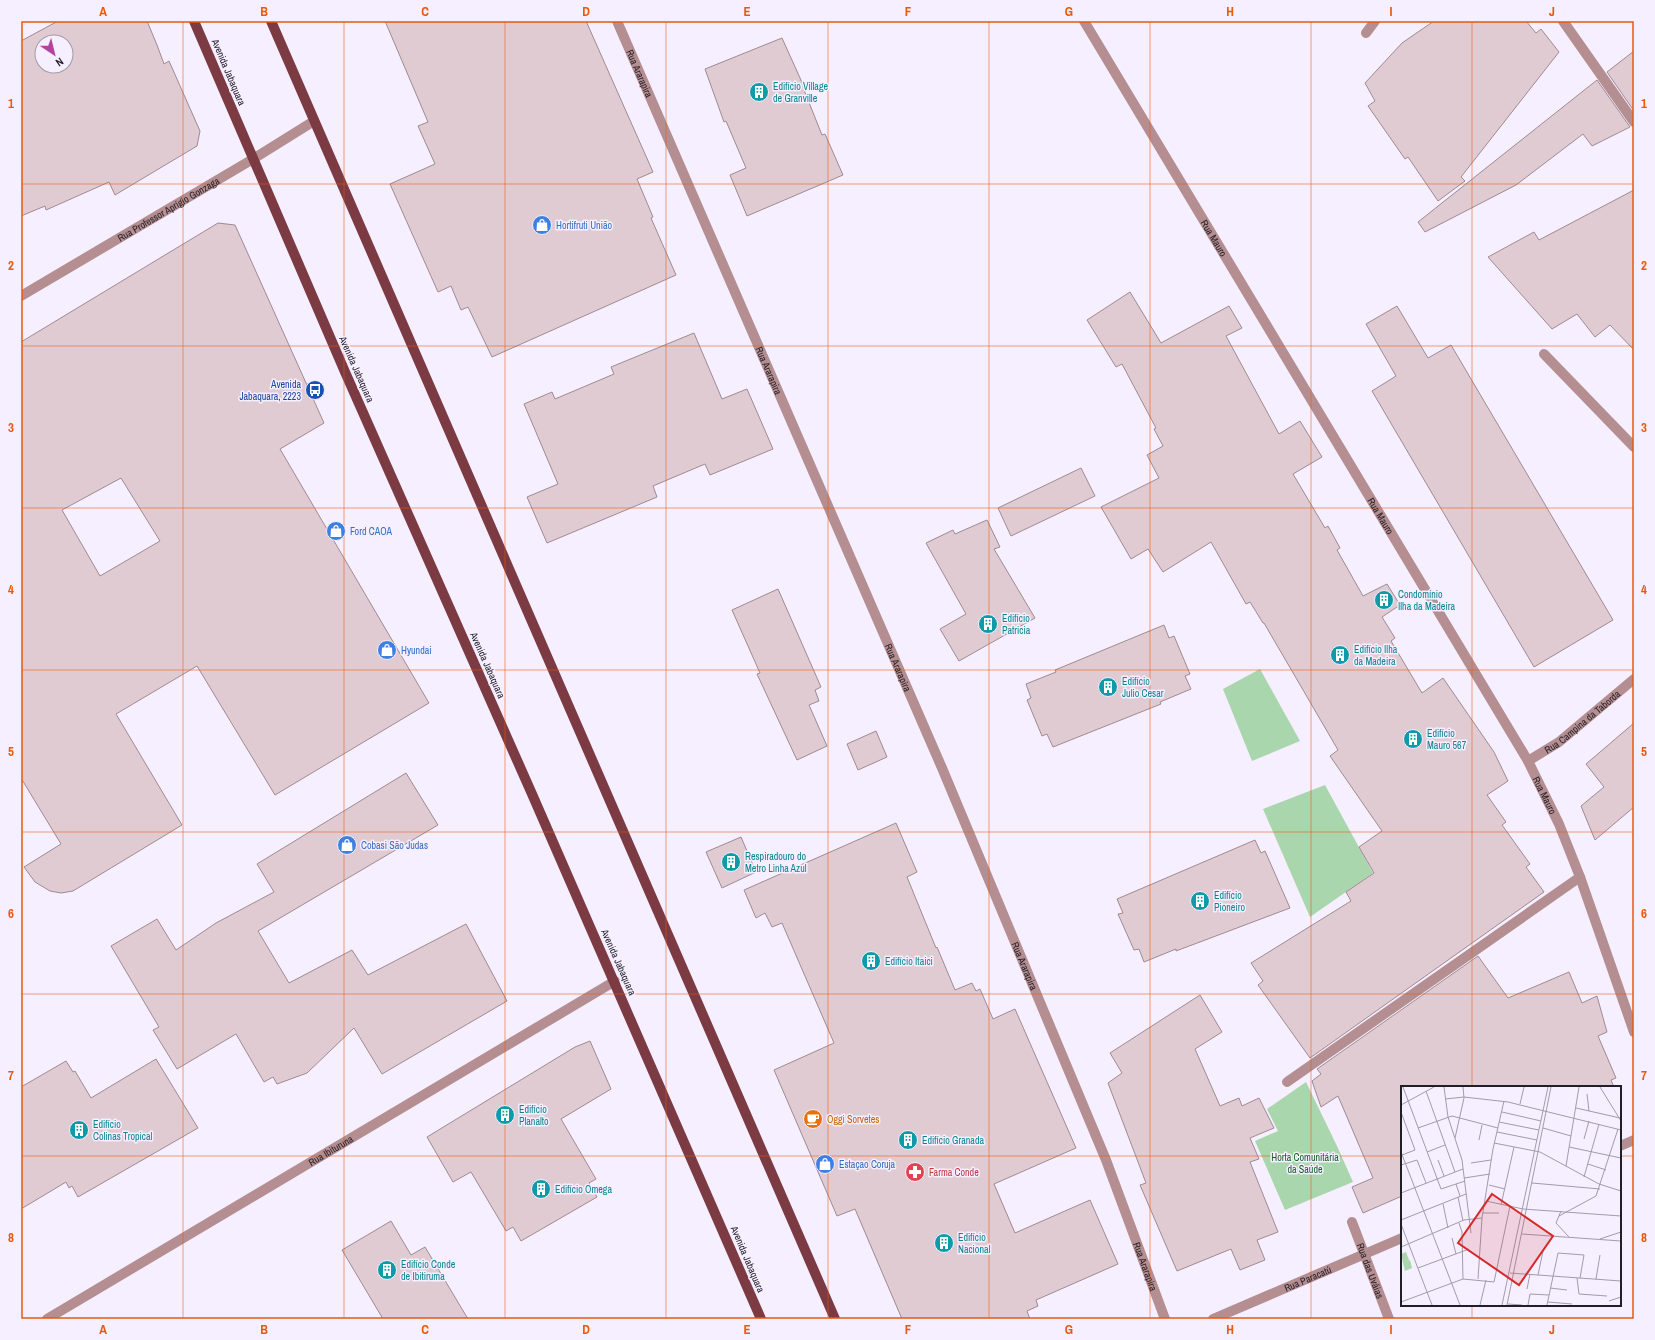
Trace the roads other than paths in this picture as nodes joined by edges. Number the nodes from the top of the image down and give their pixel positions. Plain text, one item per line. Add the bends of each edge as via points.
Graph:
1 (194, 21) edge
2 (271, 21) edge
3 (617, 21) edge
4 (1084, 21) edge
5 (1375, 21) edge
6 (1563, 21) edge
7 (1366, 33) dead end
8 (314, 121) junction
9 (1634, 122) edge
10 (253, 159) junction
11 (21, 296) edge
12 (1544, 354) dead end
13 (1634, 447) edge
14 (1634, 679) edge
15 (1528, 761) junction
16 (1580, 877) junction
17 (615, 981) junction
18 (1634, 1032) edge
19 (1287, 1082) dead end
20 (1634, 1140) edge
21 (1621, 1146) edge
22 (1352, 1222) dead end
23 (1401, 1238) edge
24 (1364, 1254) junction
25 (47, 1319) edge
26 (761, 1319) edge
27 (835, 1319) edge
28 (1165, 1319) edge
29 (1213, 1319) edge
30 (1389, 1319) edge

1 - 10 main road, Avenida Jabaquara
2 - 8 main road
3 - 28 street, Rua Ararapira via 942,768 1106,1160
4 - 15 street, Rua Mauro
5 - 7 street
6 - 9 street
8 - 10 street, Rua Professor Aprígio Gonzaga
8 - 27 main road
10 - 11 street, Rua Professor Aprígio Gonzaga
10 - 17 main road, Avenida Jabaquara
12 - 13 street
14 - 15 street, Rua Campina da Taborda via 1559,742
15 - 16 street, Rua Mauro via 1559,824
16 - 18 street, Rua Mauro
16 - 19 street
17 - 25 street, Rua Ibituruna
17 - 26 main road, Avenida Jabaquara
20 - 21 street
22 - 24 street, Rua das Uváias
23 - 24 street, Rua Paracatú
24 - 29 street, Rua Paracatú
24 - 30 street, Rua das Uváias

